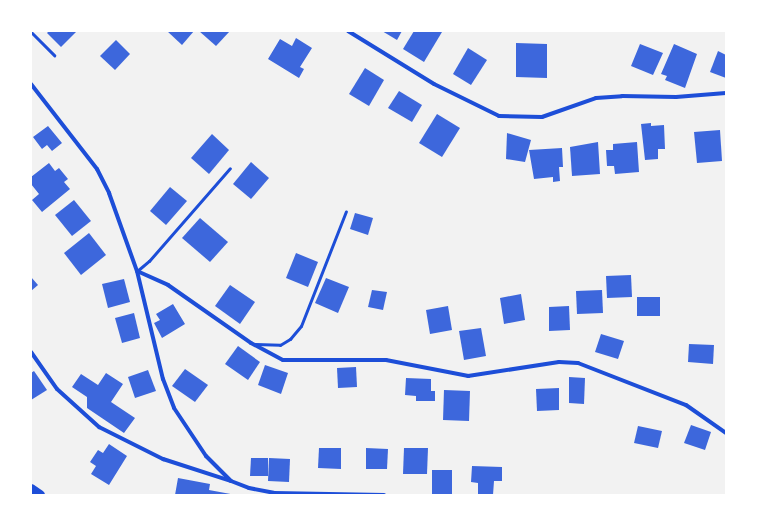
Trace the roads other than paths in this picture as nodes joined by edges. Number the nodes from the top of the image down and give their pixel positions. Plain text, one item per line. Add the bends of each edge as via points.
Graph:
1 (348, 31) edge
2 (31, 32) edge
3 (54, 55) dead end
4 (31, 84) edge
5 (726, 93) edge
6 (230, 168) dead end
7 (346, 211) dead end
8 (137, 271) junction
9 (251, 343) junction
10 (31, 352) edge
11 (726, 433) edge
12 (231, 481) junction
13 (31, 489) edge
14 (40, 495) edge
15 (384, 495) edge

1 - 5 street via 434,84 499,116 542,118 596,98 676,97
2 - 3 lane
4 - 8 street via 97,169 121,224
6 - 8 lane via 149,261
7 - 9 lane via 301,326 290,339 280,345
8 - 9 street via 175,289
8 - 12 street via 153,345 174,408 206,456
9 - 11 street via 288,361 386,360 468,376 559,362 578,363 686,405
10 - 12 street via 57,390 99,426 163,459
12 - 15 street via 274,493
13 - 14 main road

